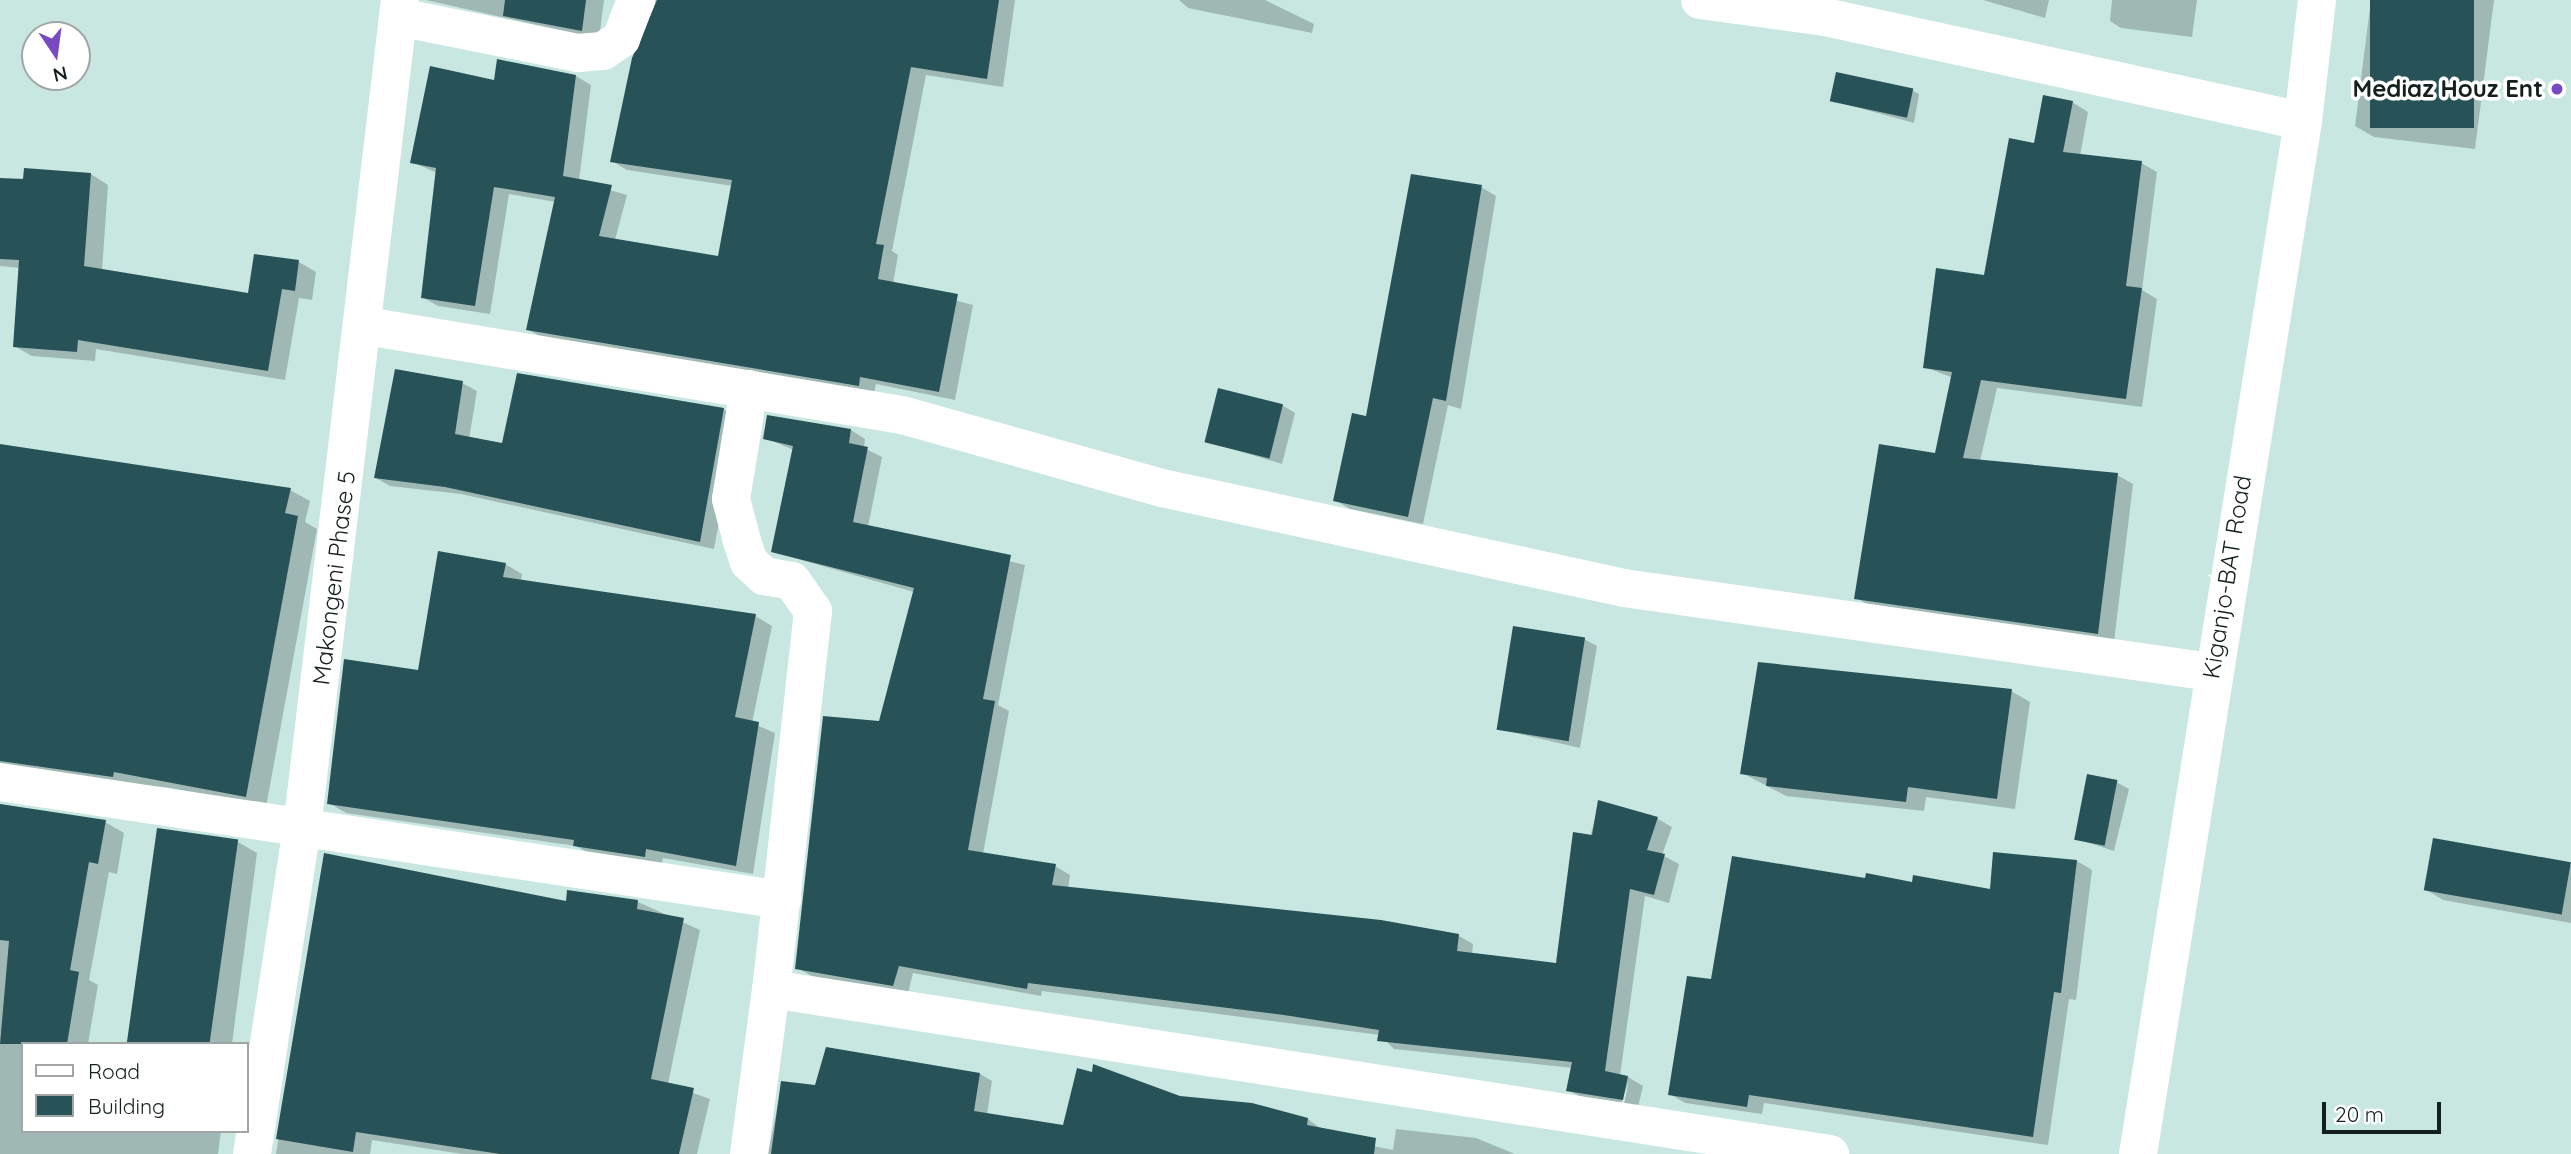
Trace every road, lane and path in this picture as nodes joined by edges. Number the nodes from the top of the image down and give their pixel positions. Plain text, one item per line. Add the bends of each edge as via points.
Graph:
1 (636, 0) edge
2 (1699, 0) edge
3 (2317, 0) edge
4 (400, 8) edge
5 (1827, 8) edge
6 (2303, 121) junction
7 (366, 326) junction
8 (749, 389) junction
9 (2211, 672) junction
10 (0, 782) edge
11 (302, 828) junction
12 (782, 900) junction
13 (771, 989) junction
14 (252, 1154) edge
15 (749, 1154) edge
16 (1829, 1154) edge
17 (2138, 1154) edge

1 - 4 street via 621,39 603,51 578,53
2 - 5 street
3 - 6 street, Kiganjo-BAT Road
4 - 7 street, Makongeni Phase 5
5 - 6 street
6 - 9 street, Kiganjo-BAT Road
7 - 8 street
7 - 11 street, Makongeni Phase 5
8 - 9 street via 902,415 1163,488 1636,590
8 - 12 street via 731,499 742,541 749,562 764,576 792,582 813,611
9 - 17 street, Kiganjo-BAT Road
10 - 11 street
11 - 12 street
11 - 14 street, Makongeni Phase 5
12 - 13 street
13 - 15 street
13 - 16 street

